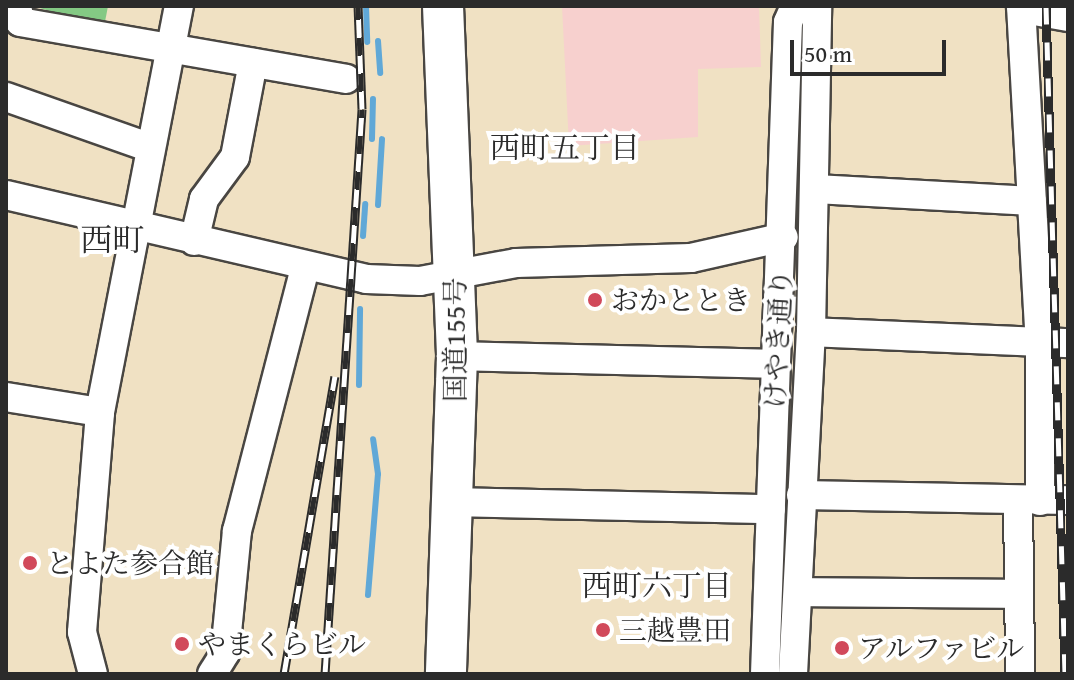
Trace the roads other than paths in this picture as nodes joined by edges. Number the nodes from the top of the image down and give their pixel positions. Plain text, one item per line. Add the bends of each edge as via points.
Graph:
1 (17, 6) edge
2 (179, 6) edge
3 (443, 6) edge
4 (795, 6) edge
5 (817, 6) edge
6 (1023, 6) edge
7 (1068, 14) edge
8 (170, 50) junction
9 (253, 63) junction
10 (346, 79) dead end
11 (6, 97) edge
12 (148, 147) junction
13 (816, 189) junction
14 (6, 195) edge
15 (1032, 201) junction
16 (134, 227) junction
17 (784, 237) junction
18 (194, 241) junction
19 (305, 268) junction
20 (456, 273) junction
21 (811, 332) junction
22 (1054, 342) edge
23 (457, 356) junction
24 (776, 364) junction
25 (6, 397) edge
26 (100, 412) junction
27 (801, 495) junction
28 (1029, 500) junction
29 (1068, 500) edge
30 (451, 502) junction
31 (771, 509) junction
32 (800, 592) junction
33 (1018, 594) junction
34 (93, 674) edge
35 (212, 674) edge
36 (446, 674) edge
37 (765, 674) edge
38 (793, 674) edge
39 (1020, 674) edge

1 - 8 street via 20,22
2 - 8 street
3 - 20 highway, 国道155号
4 - 17 street, けやき通り via 788,22
5 - 13 street, けやき通り
6 - 7 main road
6 - 15 street
8 - 9 street
8 - 12 street
9 - 10 street
9 - 18 street via 235,157 204,199
11 - 12 street
12 - 16 street
13 - 15 street
13 - 21 street, けやき通り
14 - 16 street
15 - 22 street
16 - 18 street
16 - 26 street
17 - 20 street via 691,258 516,263
17 - 24 street, けやき通り
18 - 19 street
19 - 20 street via 366,279
19 - 35 street via 237,531 225,653
20 - 23 highway, 国道155号
21 - 22 street
21 - 27 street, けやき通り
22 - 28 street
23 - 24 street
23 - 30 highway, 国道155号
24 - 31 street, けやき通り
25 - 26 street
26 - 34 street via 82,632
27 - 28 street
27 - 32 street, けやき通り
28 - 29 street
28 - 33 street
30 - 31 street
30 - 36 highway, 国道155号
31 - 37 street, けやき通り
32 - 33 street
32 - 38 street, けやき通り
33 - 39 street

